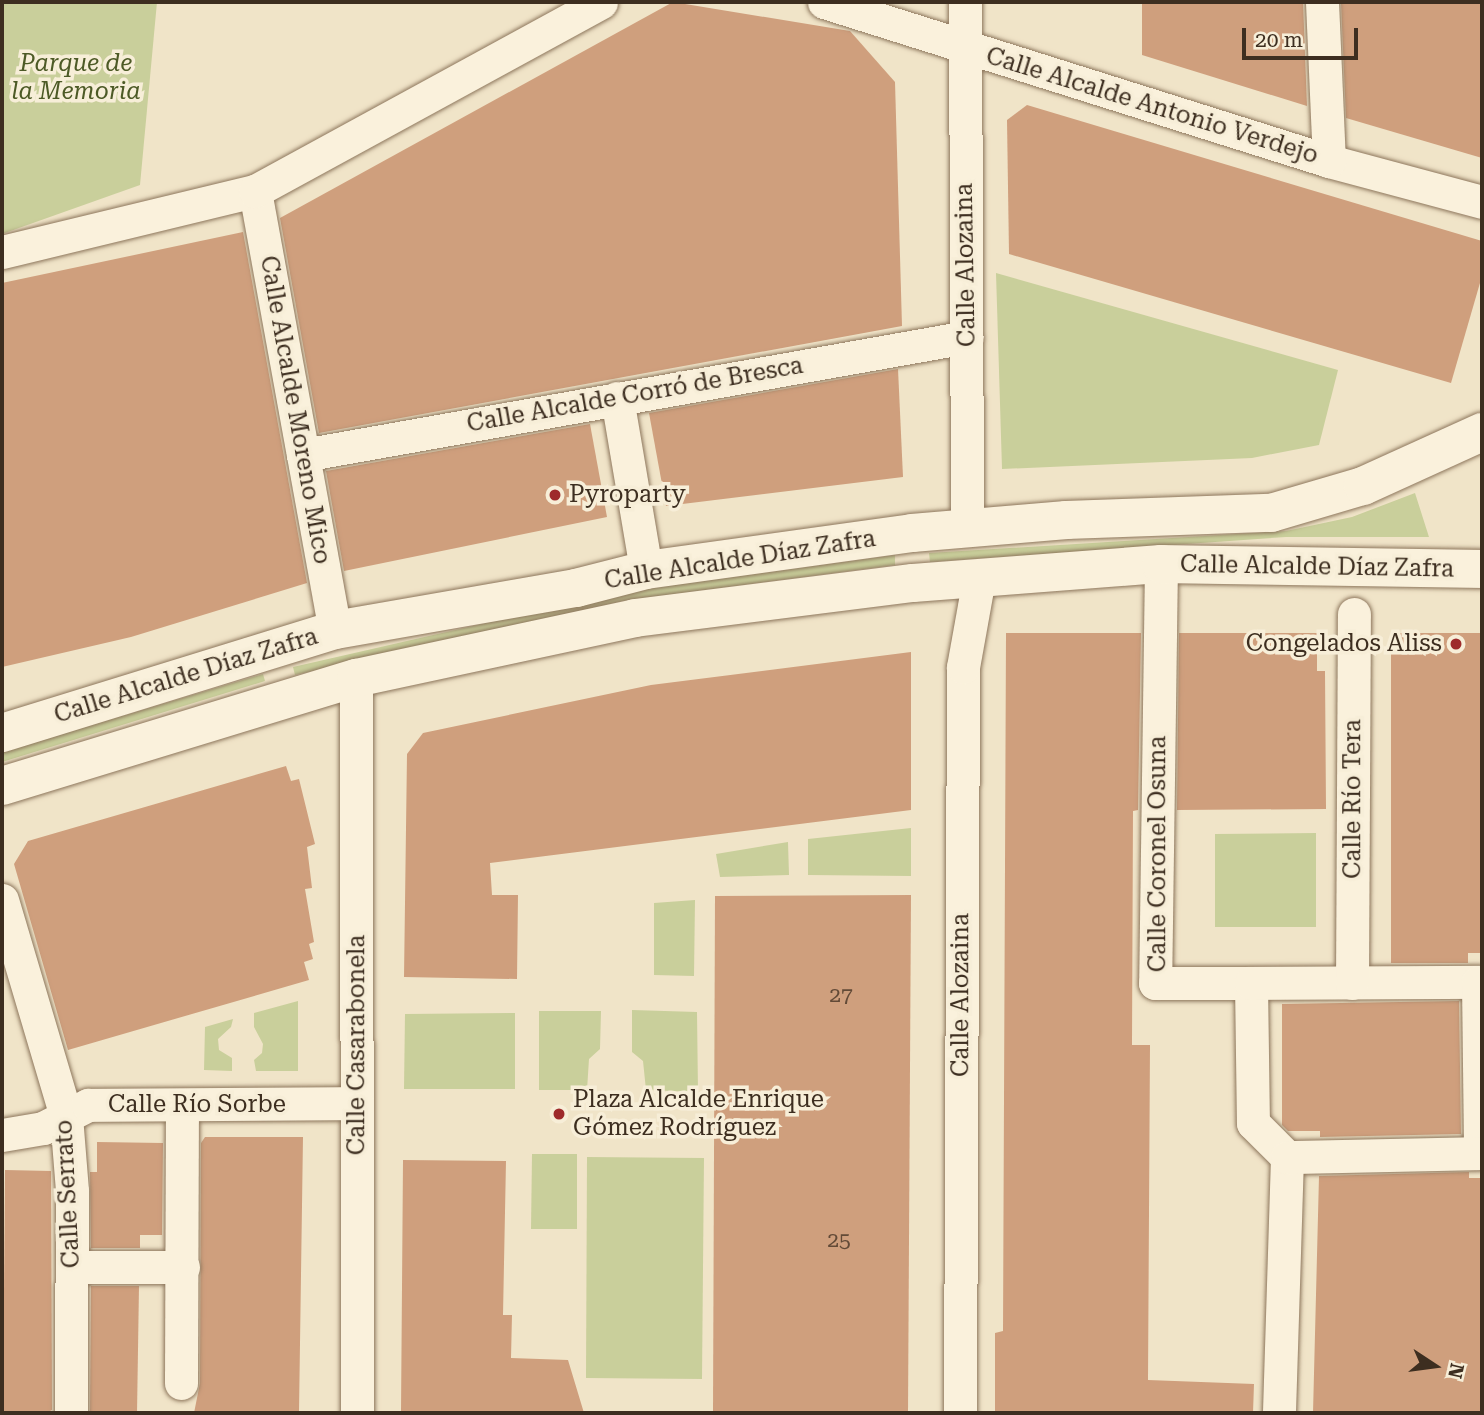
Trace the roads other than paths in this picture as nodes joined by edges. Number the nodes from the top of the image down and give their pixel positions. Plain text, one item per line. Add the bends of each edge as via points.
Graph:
1 (601, 2) edge
2 (824, 2) edge
3 (965, 2) edge
4 (1322, 2) edge
5 (962, 46) junction
6 (1329, 162) junction
7 (255, 191) junction
8 (1482, 202) edge
9 (2, 252) edge
10 (967, 337) junction
11 (617, 398) junction
12 (1482, 432) edge
13 (303, 454) junction
14 (967, 529) junction
15 (1161, 564) junction
16 (1482, 569) edge
17 (646, 570) junction
18 (979, 578) junction
19 (1354, 614) dead end
20 (335, 630) junction
21 (356, 678) junction
22 (2, 733) edge
23 (2, 786) edge
24 (2, 900) edge
25 (1352, 983) junction
26 (1251, 984) junction
27 (357, 1103) junction
28 (182, 1106) junction
29 (66, 1116) junction
30 (2, 1135) edge
31 (1287, 1157) junction
32 (72, 1267) junction
33 (183, 1267) junction
34 (181, 1383) dead end
35 (71, 1413) edge
36 (357, 1413) edge
37 (960, 1413) edge
38 (1279, 1413) edge

1 - 7 street
2 - 5 street, Calle Alcalde Antonio Verdejo
3 - 5 street, Calle Alozaina
4 - 6 street
5 - 6 street, Calle Alcalde Antonio Verdejo
5 - 10 street, Calle Alozaina
6 - 8 street, Calle Alcalde Antonio Verdejo
7 - 9 street
7 - 13 street, Calle Alcalde Moreno Mico
10 - 11 street, Calle Alcalde Corró de Bresca
10 - 14 street, Calle Alozaina
11 - 13 street, Calle Alcalde Corró de Bresca
11 - 17 street
12 - 14 main road, Calle Alcalde Díaz Zafra via 1363,486 1271,513
13 - 20 street, Calle Alcalde Moreno Mico
14 - 17 main road, Calle Alcalde Díaz Zafra
15 - 16 main road, Calle Alcalde Díaz Zafra
15 - 18 main road, Calle Alcalde Díaz Zafra
15 - 26 street, Calle Coronel Osuna via 1155,983
17 - 20 main road, Calle Alcalde Díaz Zafra via 576,588
18 - 21 main road, Calle Alcalde Díaz Zafra via 635,618
18 - 37 street, Calle Alozaina via 963,667
19 - 25 street, Calle Río Tera
20 - 22 main road, Calle Alcalde Díaz Zafra
21 - 23 main road, Calle Alcalde Díaz Zafra
21 - 27 street, Calle Casarabonela
24 - 29 street, Calle Serrato
25 - 26 street
25 - 31 street via 1478,982 1480,1153
26 - 31 street via 1253,1123
27 - 28 street, Calle Río Sorbe
27 - 36 street, Calle Casarabonela
28 - 29 street, Calle Río Sorbe via 88,1105
28 - 33 street
29 - 30 street, Calle Río Sorbe via 43,1128
29 - 32 street, Calle Serrato
31 - 38 street
32 - 33 street
32 - 35 street, Calle Serrato
33 - 34 street

